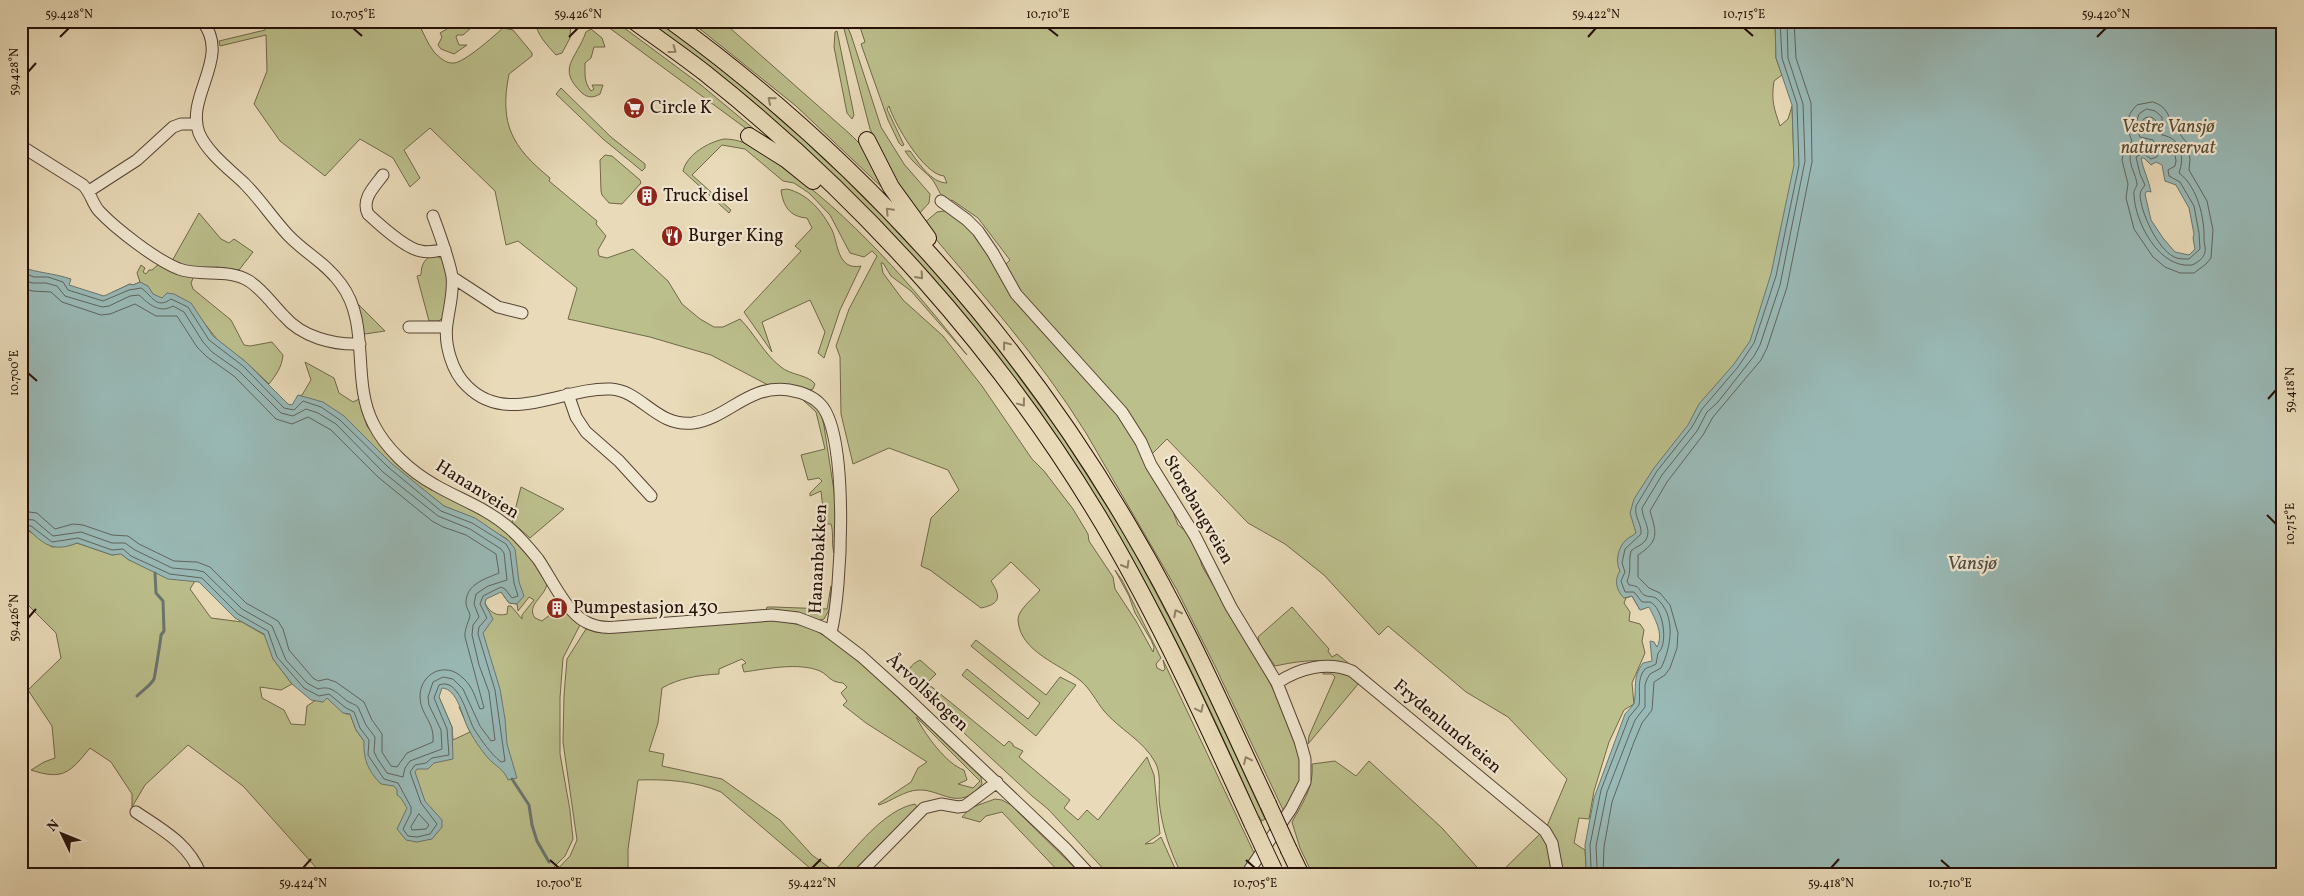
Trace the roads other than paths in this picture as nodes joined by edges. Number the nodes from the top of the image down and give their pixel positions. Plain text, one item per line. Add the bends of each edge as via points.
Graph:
1 (202, 21) edge
2 (634, 21) edge
3 (671, 21) edge
4 (197, 124) junction
5 (749, 136) dead end
6 (867, 140) dead end
7 (21, 146) edge
8 (382, 175) dead end
9 (89, 191) junction
10 (941, 202) dead end
11 (433, 216) dead end
12 (888, 240) junction
13 (445, 249) junction
14 (452, 277) junction
15 (958, 286) junction
16 (522, 313) dead end
17 (446, 327) junction
18 (409, 328) dead end
19 (360, 344) junction
20 (568, 394) junction
21 (652, 496) dead end
22 (830, 632) junction
23 (1277, 683) junction
24 (997, 782) junction
25 (136, 812) dead end
26 (1275, 872) edge
27 (201, 875) edge
28 (858, 875) edge
29 (1090, 875) edge
30 (1246, 875) edge
31 (1301, 875) edge
32 (1558, 875) edge

1 - 4 street via 208,29 213,50
2 -> 12 highway via 754,113
15 -> 3 highway via 892,214 810,133
4 - 9 street via 173,127 137,160
4 - 19 street, Hananveien via 199,134 212,152 248,186 288,235 330,269 343,286 355,318
5 - 12 highway via 805,174 872,236
6 - 15 highway via 891,188 952,266
7 - 9 street
8 - 13 street via 366,199 368,214 414,249 432,252
9 - 19 street via 95,206 106,217 168,263 189,272 239,276 261,291 303,332 336,343
10 - 23 street, Storebaugveien via 967,220 982,237 1016,294 1122,412
11 - 13 street, Hananbakken
12 -> 26 highway, bridge via 972,338 1030,415 1102,522 1180,666
13 - 14 street, Hananbakken
14 - 16 street via 498,307
14 - 17 street, Hananbakken
31 -> 15 highway, bridge via 1185,629 1134,534 1046,398
17 - 18 street
17 - 20 street, Hananbakken via 458,376 468,388 486,400 499,405 514,405
19 - 22 street, Hananveien via 365,402 379,434 423,478 507,526 538,559 573,612 588,623 606,628 772,615 798,618
20 - 21 street via 576,417 586,432
20 - 22 street, Hananbakken via 614,389 661,417 685,424 706,420 743,399 773,389 804,394 822,406 834,446 841,515 839,573
22 - 24 street, Årvollskogen via 903,694
23 - 30 street, Storebaugveien via 1300,741 1305,759 1305,782 1291,809
23 - 32 street, Frydenlundveien via 1289,675 1323,666 1339,666 1352,671 1545,831 1552,843
24 - 28 street via 965,806 941,804 924,808
24 - 29 street, Årvollskogen
25 - 27 street via 185,846

